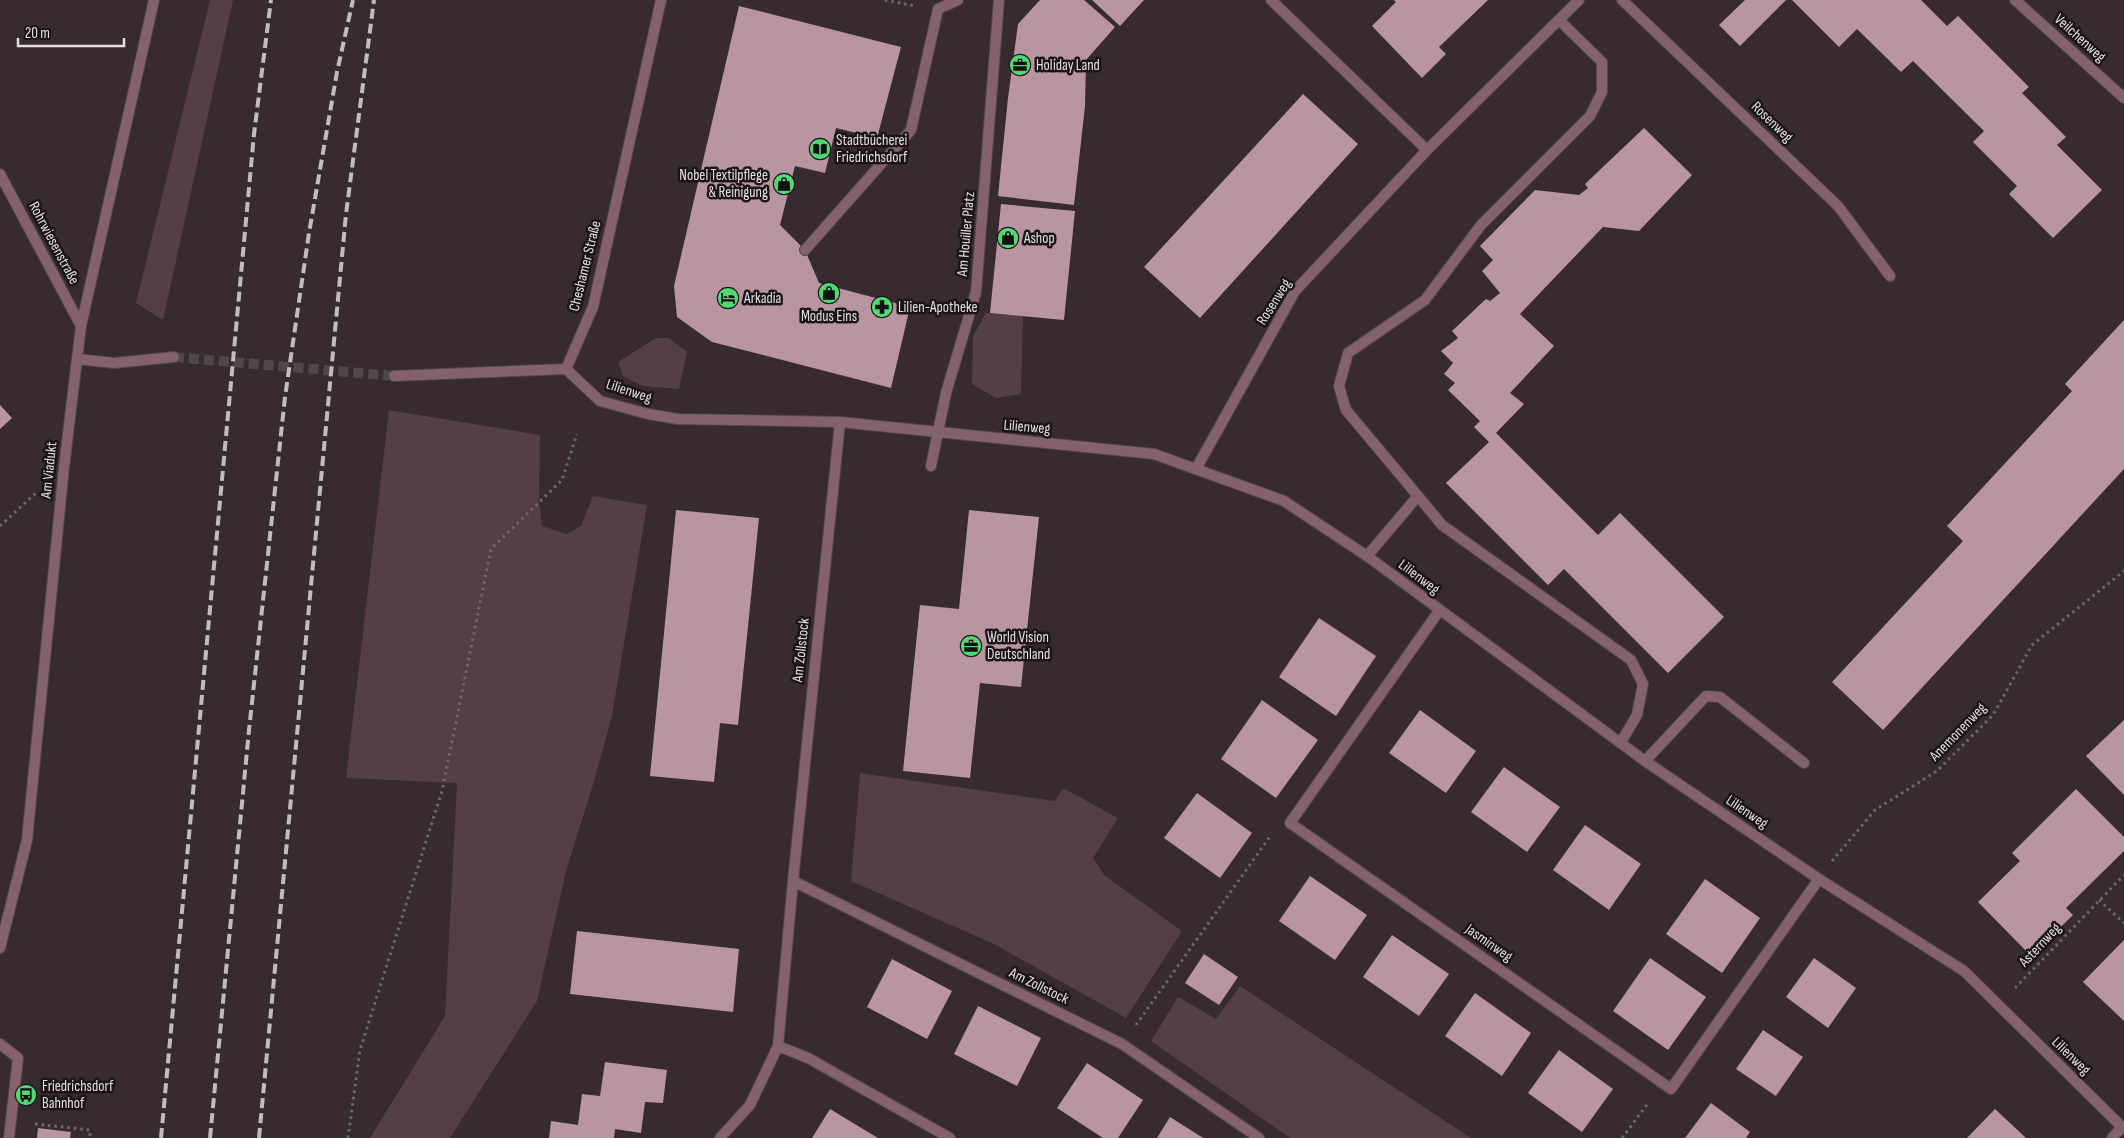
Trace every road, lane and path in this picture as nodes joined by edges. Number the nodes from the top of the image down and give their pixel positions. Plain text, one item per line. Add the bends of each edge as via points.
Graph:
1 (154, 0) edge
2 (661, 0) edge
3 (885, 0) edge
4 (958, 0) edge
5 (999, 0) edge
6 (1271, 0) edge
7 (1579, 0) edge
8 (1622, 0) edge
9 (2015, 0) edge
10 (923, 7) dead end
11 (1559, 20) junction
12 (2124, 98) edge
13 (1427, 150) junction
14 (0, 174) edge
15 (805, 250) dead end
16 (1890, 276) dead end
17 (81, 326) junction
18 (174, 357) tunnel mouth
19 (77, 360) junction
20 (566, 369) junction
21 (394, 376) tunnel mouth
22 (840, 422) junction
23 (577, 434) dead end
24 (938, 434) junction
25 (931, 466) dead end
26 (1196, 469) junction
27 (1418, 496) junction
28 (1367, 556) junction
29 (2124, 571) edge
30 (1439, 611) junction
31 (1621, 742) junction
32 (1645, 761) junction
33 (1804, 763) dead end
34 (1290, 823) junction
35 (2124, 875) edge
36 (1819, 878) junction
37 (793, 881) junction
38 (2099, 900) junction
39 (2124, 923) edge
40 (0, 948) edge
41 (1998, 1006) junction
42 (0, 1044) edge
43 (1122, 1044) junction
44 (778, 1046) junction
45 (1663, 1083) junction
46 (29, 1123) dead end
47 (2123, 1128) edge
48 (9, 1138) edge
49 (90, 1138) edge
50 (348, 1138) edge
51 (720, 1138) edge
52 (950, 1138) edge
53 (1259, 1138) edge
54 (1622, 1138) edge
55 (2112, 1138) edge

1 - 17 street, Am Viadukt
2 - 20 street, Cheshamer Straße via 593,307
3 - 10 path
4 - 15 street via 938,9 911,130
5 - 24 street, Am Houiller Platz via 976,292 946,392
6 - 13 street
7 - 11 street, Rosenweg
8 - 16 street, Rosenweg via 1838,206
9 - 12 street, Veilchenweg
11 - 13 street, Rosenweg
11 - 27 street via 1602,62 1602,92 1590,116 1481,225 1425,300 1348,353 1339,386 1346,410
13 - 26 street, Rosenweg via 1296,290
14 - 17 street, Rohrwiesenstraße
17 - 19 street, Am Viadukt
18 - 19 street via 114,363
19 - 40 street, Am Viadukt via 27,840
20 - 21 street
20 - 22 street, Lilienweg via 600,401 648,414 678,419
22 - 24 street, Lilienweg
22 - 37 street, Am Zollstock
23 - 50 path via 562,480 491,549 442,791 360,1050
24 - 25 street, Am Houiller Platz
24 - 26 street, Lilienweg via 1154,454
26 - 28 street, Lilienweg via 1284,501
27 - 28 street
27 - 31 street via 1442,525 1631,660 1643,684 1637,716
28 - 30 street, Lilienweg
29 - 36 path, Anemonenweg via 2032,645 1993,715 1938,771 1875,810
30 - 31 street, Lilienweg
30 - 34 street
31 - 32 street, Lilienweg
32 - 33 street via 1706,696 1720,697
32 - 36 street, Lilienweg
34 - 43 path via 1276,828
34 - 45 street, Jasminweg
35 - 38 path, Asternweg
36 - 41 street, Lilienweg via 1964,971
36 - 45 street via 1671,1090
37 - 43 street, Am Zollstock
37 - 44 street, Am Zollstock
38 - 39 path
38 - 41 path, Asternweg
41 - 47 street, Lilienweg
42 - 48 street via 18,1058
43 - 53 street, Am Zollstock
44 - 51 street, Am Zollstock via 750,1104
44 - 52 street via 808,1058
45 - 54 path
46 - 49 path via 90,1130
47 - 55 street, Lilienweg

